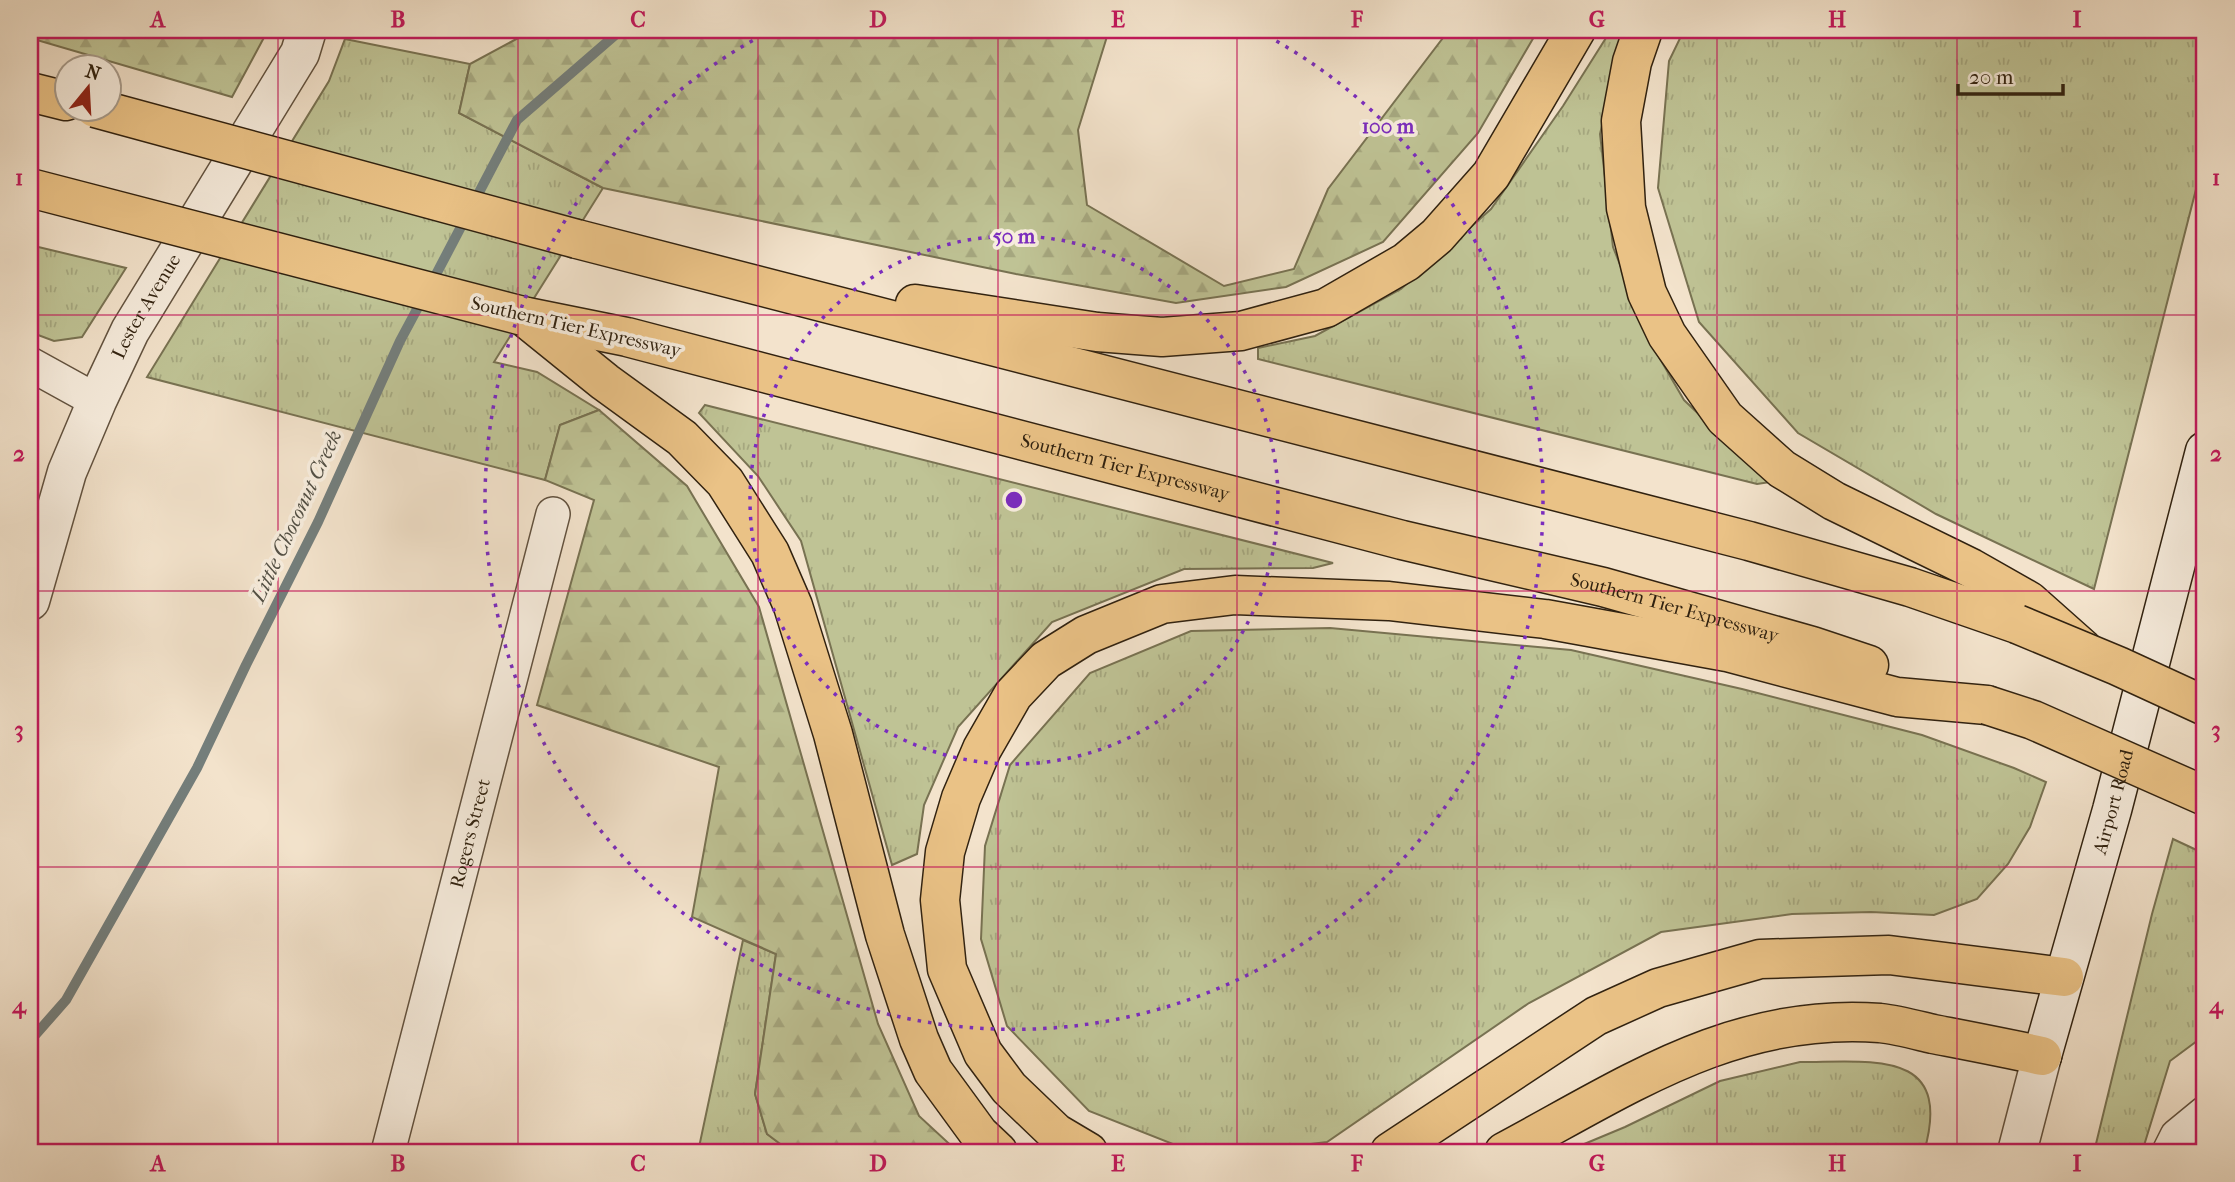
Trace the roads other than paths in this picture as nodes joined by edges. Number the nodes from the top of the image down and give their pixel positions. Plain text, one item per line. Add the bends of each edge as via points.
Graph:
1 (307, 30) edge
2 (1576, 30) edge
3 (1643, 30) edge
4 (122, 115) edge
5 (32, 188) edge
6 (695, 270) junction
7 (523, 316) junction
8 (30, 364) edge
9 (97, 401) junction
10 (2205, 451) edge
11 (553, 514) dead end
12 (30, 601) edge
13 (2023, 613) junction
14 (1987, 705) junction
15 (2205, 706) edge
16 (2205, 796) edge
17 (2064, 977) junction
18 (2042, 1056) junction
19 (2205, 1113) edge
20 (388, 1152) edge
21 (998, 1152) edge
22 (1088, 1152) edge
23 (1390, 1152) edge
24 (1504, 1152) edge
25 (2017, 1152) edge
26 (2169, 1152) edge

1 - 9 street, Lester Avenue via 300,53 130,331
2 - 6 highway via 1491,175 1437,236 1406,262 1326,308 1241,331 1162,337 1097,332
3 - 13 highway via 1621,121 1626,208 1647,293 1667,335 1725,418 1782,469 1834,501 1971,568
4 - 6 highway, bridge
5 - 7 highway, Southern Tier Expressway, bridge
6 - 13 highway
7 - 14 highway, Southern Tier Expressway via 626,337 1402,540 1603,587 1812,646
7 - 21 highway via 682,438 725,482 770,553 793,606 833,734 885,935 919,1039 941,1081 979,1134
8 - 9 street
9 - 12 street, Lester Avenue via 67,472
10 - 17 street, Airport Road
11 - 20 street, Rogers Street
13 - 15 highway, bridge via 2090,655
14 - 16 highway, Southern Tier Expressway, bridge via 2033,720
14 - 22 highway via 1897,697 1727,652 1545,620 1389,601 1235,595 1161,604 1086,635 1046,660 1013,695 982,749 945,852 940,900 947,969 983,1054 1009,1088 1056,1133
17 - 18 street, Airport Road
17 - 23 highway via 1889,955 1760,959 1658,988 1596,1016
18 - 24 highway via 1882,1023 1807,1023 1687,1056 1617,1088
18 - 25 street, Airport Road
19 - 26 street via 2177,1136

